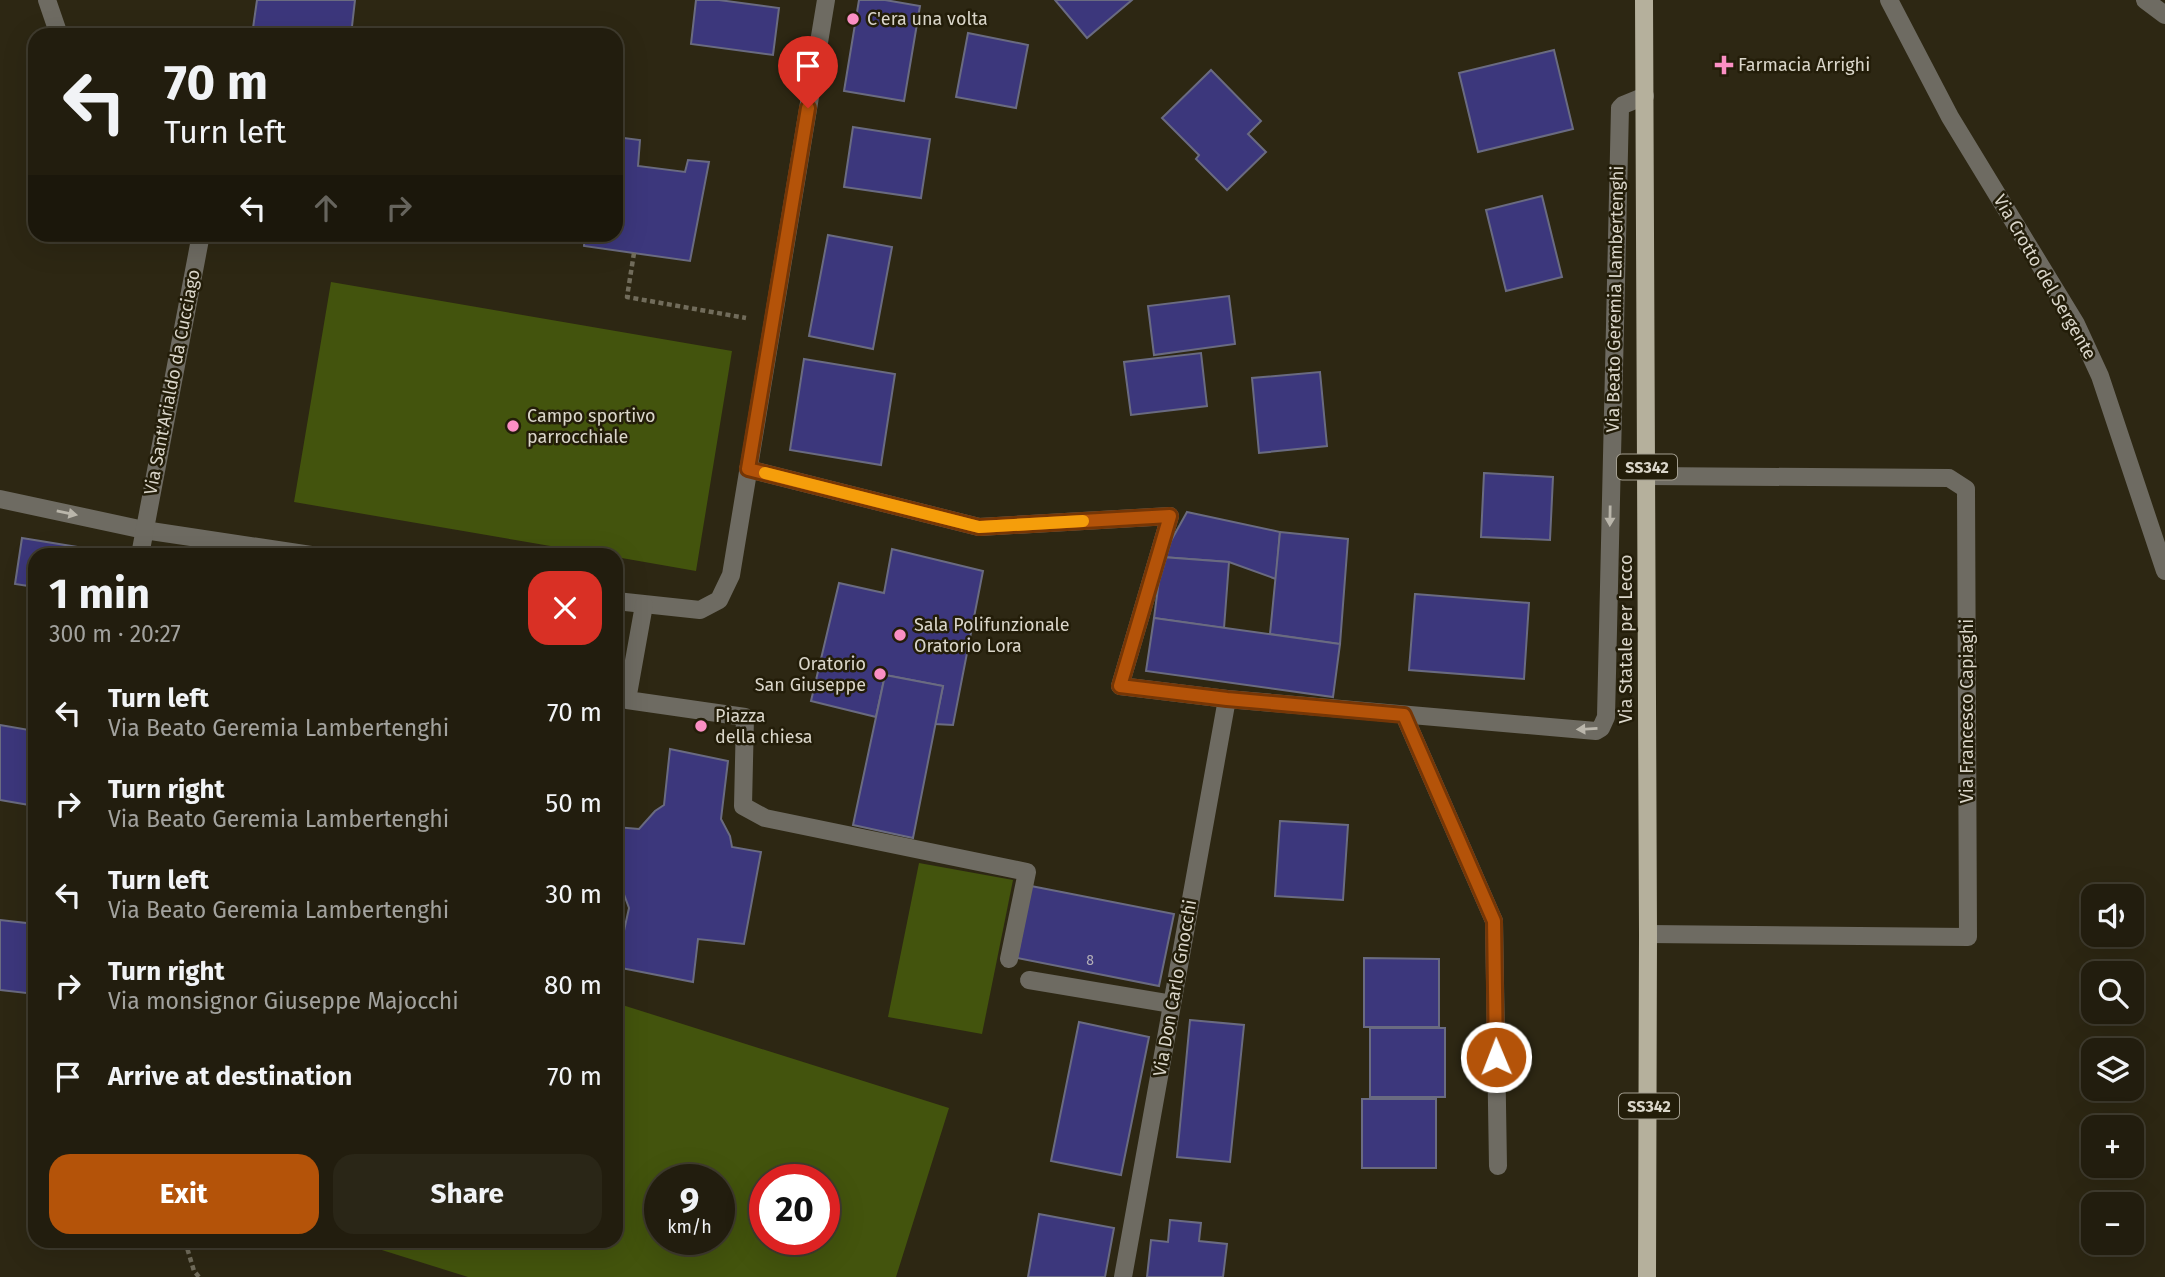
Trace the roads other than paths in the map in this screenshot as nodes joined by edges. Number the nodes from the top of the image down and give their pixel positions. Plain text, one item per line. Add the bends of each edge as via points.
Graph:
1 (47, 0) edge
2 (826, 0) edge
3 (1644, 0) edge
4 (1889, 0) edge
5 (2145, 0) edge
6 (2165, 15) edge
7 (57, 28) edge
8 (1645, 96) junction
9 (199, 242) edge
10 (748, 469) junction
11 (1647, 476) junction
12 (0, 499) edge
13 (144, 530) junction
14 (141, 548) edge
15 (264, 548) edge
16 (2165, 571) edge
17 (623, 602) edge
18 (644, 605) junction
19 (1227, 699) junction
20 (1404, 715) junction
21 (1648, 934) junction
22 (1009, 959) dead end
23 (1029, 980) dead end
24 (1172, 1004) junction
25 (1498, 1166) dead end
26 (1123, 1277) edge
27 (1647, 1277) edge

1 - 7 street
2 - 10 street
3 - 8 main road, Via Statale per Lecco / SS342
4 - 16 street, Via Crotto del Sergente via 1950,117 2076,324 2100,376
5 - 6 street
8 - 11 main road, Via Statale per Lecco / SS342
8 -> 20 street, Via Beato Geremia Lambertenghi via 1620,108 1604,723 1589,731
9 - 13 street, Via Sant'Arialdo da Cucciago
10 - 18 street via 731,575 719,600 700,610
10 - 19 street, Via Beato Geremia Lambertenghi via 979,527 1170,516 1120,686
11 - 21 main road, Via Statale per Lecco / SS342
11 - 21 street, Via Francesco Capiaghi via 1949,478 1966,489 1968,937
12 -> 13 street
13 - 14 street, Via Sant'Arialdo da Cucciago
13 - 15 street
17 - 18 street
18 - 22 street via 627,700 745,717 743,806 765,818 1027,872
19 - 20 street, Via Beato Geremia Lambertenghi
19 - 24 street, Via Don Carlo Gnocchi
20 - 25 street via 1494,921
21 - 27 main road, Via Statale per Lecco / SS342
23 - 24 street
24 - 26 street, Via Don Carlo Gnocchi

